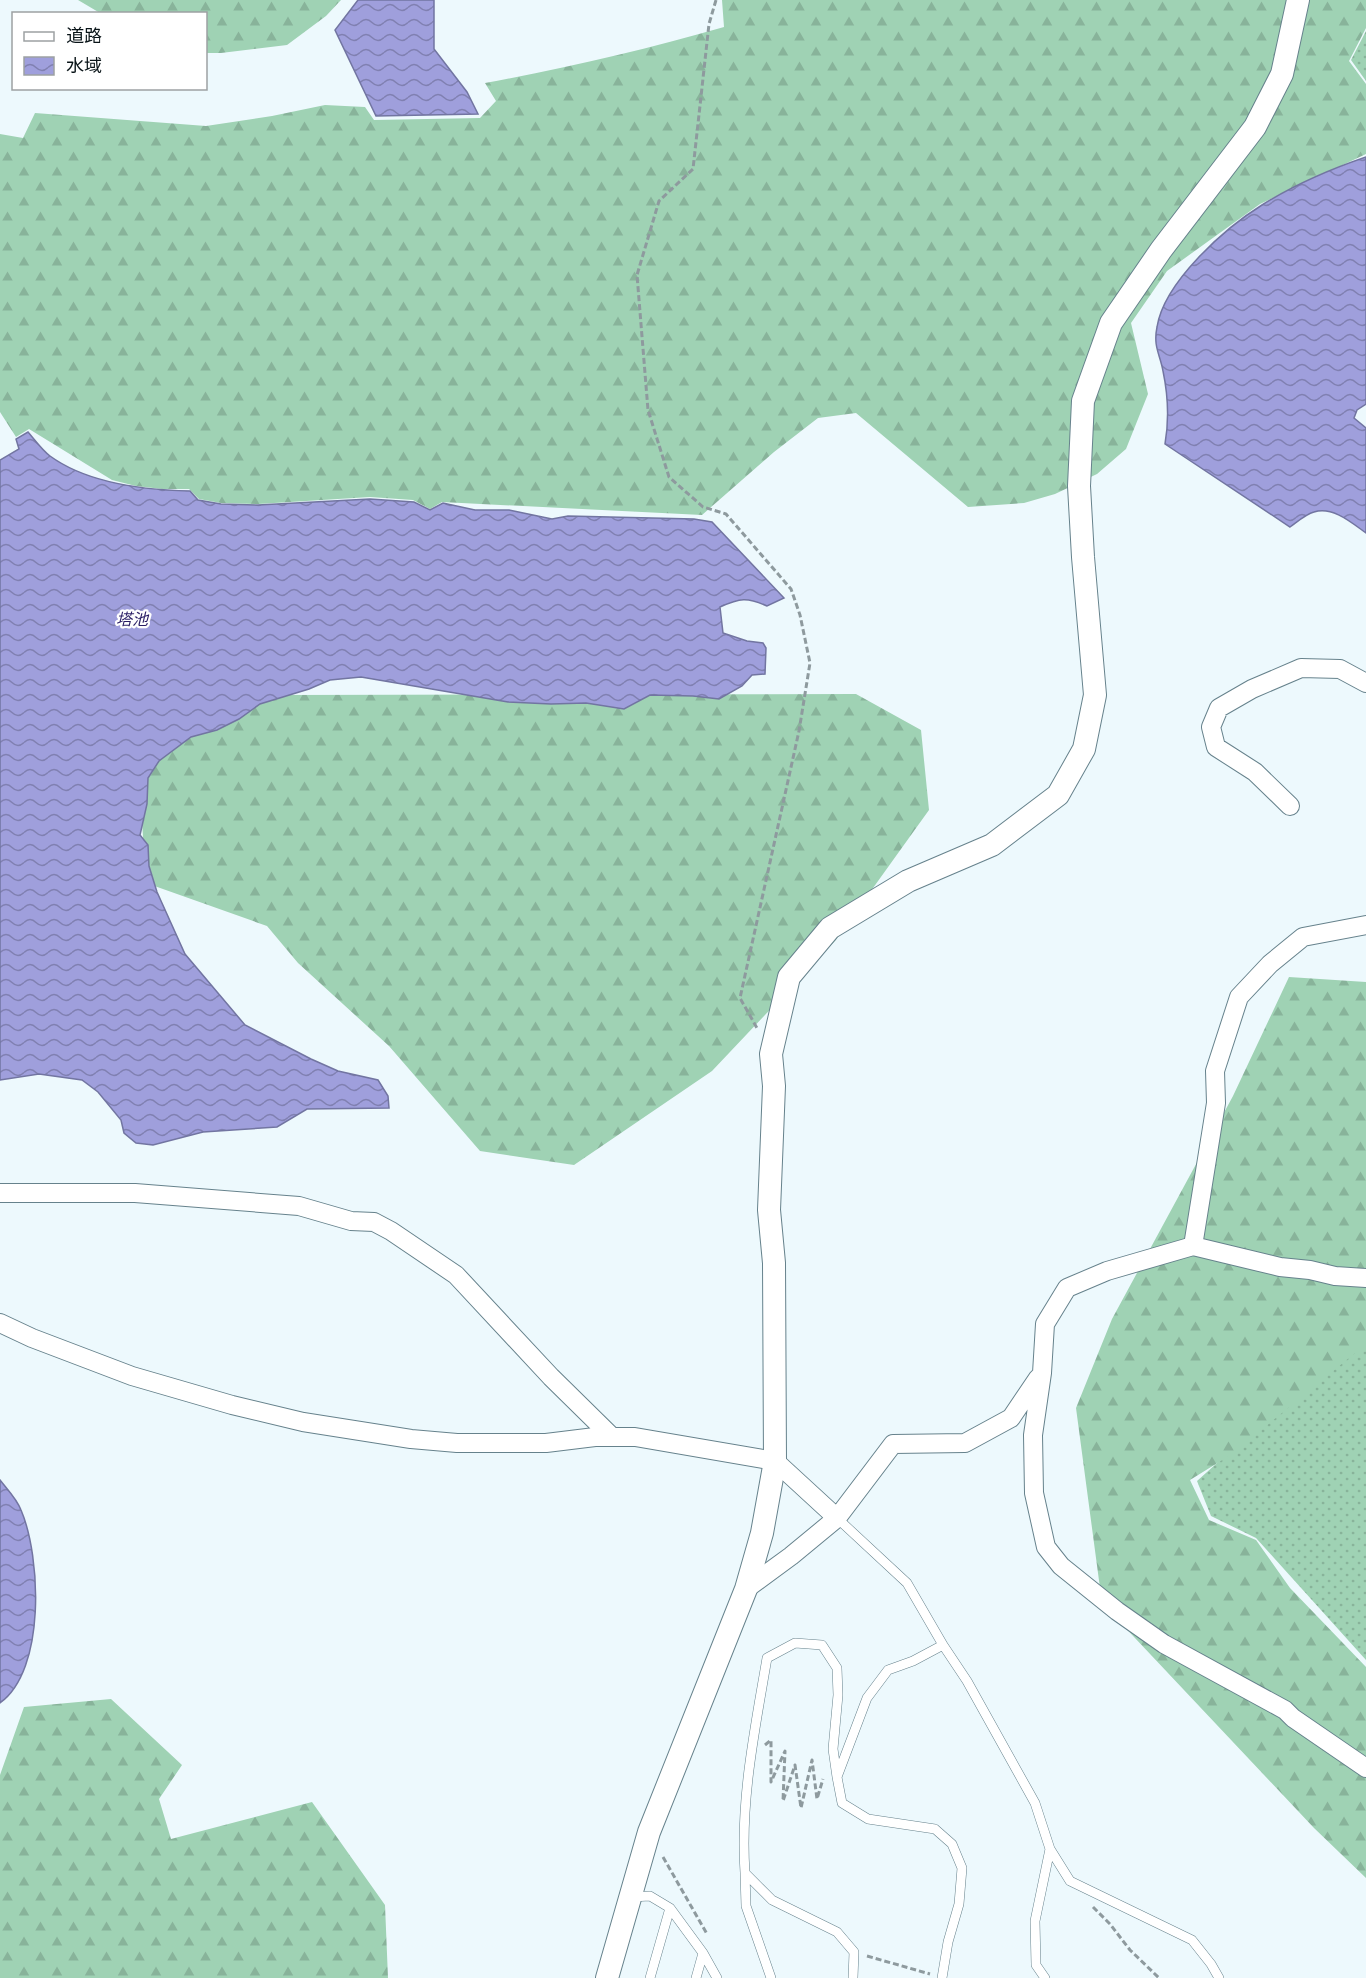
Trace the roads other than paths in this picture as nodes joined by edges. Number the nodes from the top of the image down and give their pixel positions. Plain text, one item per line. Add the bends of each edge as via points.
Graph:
1 (1298, 0) edge
2 (1366, 683) edge
3 (1290, 806) dead end
4 (1366, 925) edge
5 (0, 1193) edge
6 (1193, 1246) junction
7 (1366, 1278) edge
8 (0, 1323) edge
9 (1042, 1373) junction
10 (612, 1437) junction
11 (775, 1461) junction
12 (837, 1518) junction
13 (746, 1589) junction
14 (943, 1646) junction
15 (1366, 1768) edge
16 (837, 1777) junction
17 (1050, 1849) junction
18 (745, 1873) junction
19 (631, 1897) junction
20 (670, 1908) junction
21 (703, 1953) junction
22 (607, 1978) edge
23 (650, 1978) edge
24 (696, 1978) edge
25 (717, 1978) edge
26 (771, 1978) edge
27 (853, 1978) edge
28 (942, 1978) edge
29 (1045, 1978) edge
30 (1219, 1978) edge

1 - 11 street via 1281,74 1255,127 1111,323 1083,401 1079,486 1095,695 1084,749 1058,795 992,845 908,881 830,927 789,977 771,1054 774,1086 769,1210 774,1263
2 - 3 street via 1340,669 1301,668 1219,708 1211,727 1216,747 1255,772
4 - 6 street via 1302,937 1239,997 1215,1071 1216,1103
5 - 10 street via 135,1193 299,1206 351,1221 374,1222 456,1275
6 - 7 street via 1280,1267
6 - 9 street via 1107,1271 1067,1288 1045,1324
8 - 10 street via 132,1376 303,1422 458,1443 546,1443
9 - 12 street via 1011,1418 965,1443 893,1444
9 - 15 street via 1033,1435 1034,1493 1046,1547 1061,1566 1164,1644 1285,1710
10 - 11 street via 656,1440
11 - 12 street
11 - 13 street via 762,1533
12 - 13 street
12 - 14 lane via 907,1583
13 - 19 street via 649,1832
14 - 16 lane via 888,1670 867,1698
14 - 17 lane via 967,1681 1035,1803
16 - 18 lane via 833,1749 837,1668 822,1646 795,1643 767,1658 750,1757 743,1837
16 - 28 lane via 842,1803 868,1819 934,1829 952,1844 962,1868 959,1904
17 - 29 lane via 1035,1921 1036,1965
17 - 30 lane via 1070,1881 1192,1940
18 - 26 lane via 746,1905
18 - 27 lane via 772,1900 837,1932 854,1952
19 - 20 lane via 650,1896
19 - 22 street
20 - 21 lane
20 - 23 lane
21 - 24 lane
21 - 25 lane

